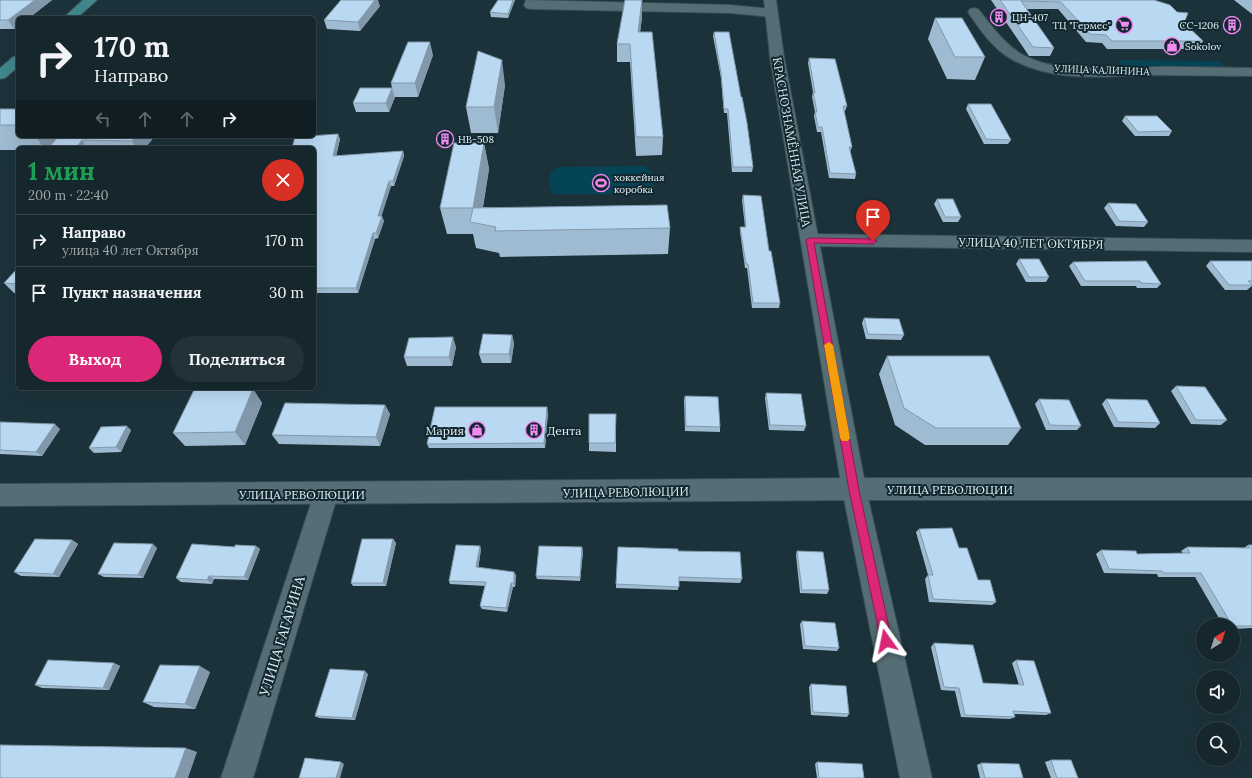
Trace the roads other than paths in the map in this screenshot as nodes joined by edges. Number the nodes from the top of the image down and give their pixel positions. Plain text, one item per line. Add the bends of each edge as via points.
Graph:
1 (91, 0) edge
2 (532, 0) edge
3 (770, 6) edge
4 (974, 12) dead end
5 (71, 16) edge
6 (16, 62) edge
7 (1252, 72) edge
8 (0, 75) edge
9 (810, 240) junction
10 (1252, 246) edge
11 (1252, 489) edge
12 (854, 490) junction
13 (326, 494) junction
14 (0, 495) edge
15 (237, 778) edge
16 (916, 778) edge

1 - 5 main road
2 - 3 street via 530,5 730,9
3 - 9 street, КРАСНОЗНАМЁННАЯ УЛИЦА
4 - 7 street, УЛИЦА КАЛИНИНА via 1010,53 1040,66 1099,72
6 - 8 main road
9 - 10 street, УЛИЦА 40 ЛЕТ ОКТЯБРЯ
9 - 12 street, КРАСНОЗНАМЁННАЯ УЛИЦА
11 - 12 street, УЛИЦА РЕВОЛЮЦИИ
12 - 13 street, УЛИЦА РЕВОЛЮЦИИ
12 - 16 street, КРАСНОЗНАМЁННАЯ УЛИЦА
13 - 14 street, УЛИЦА РЕВОЛЮЦИИ
13 - 15 street, УЛИЦА ГАГАРИНА

